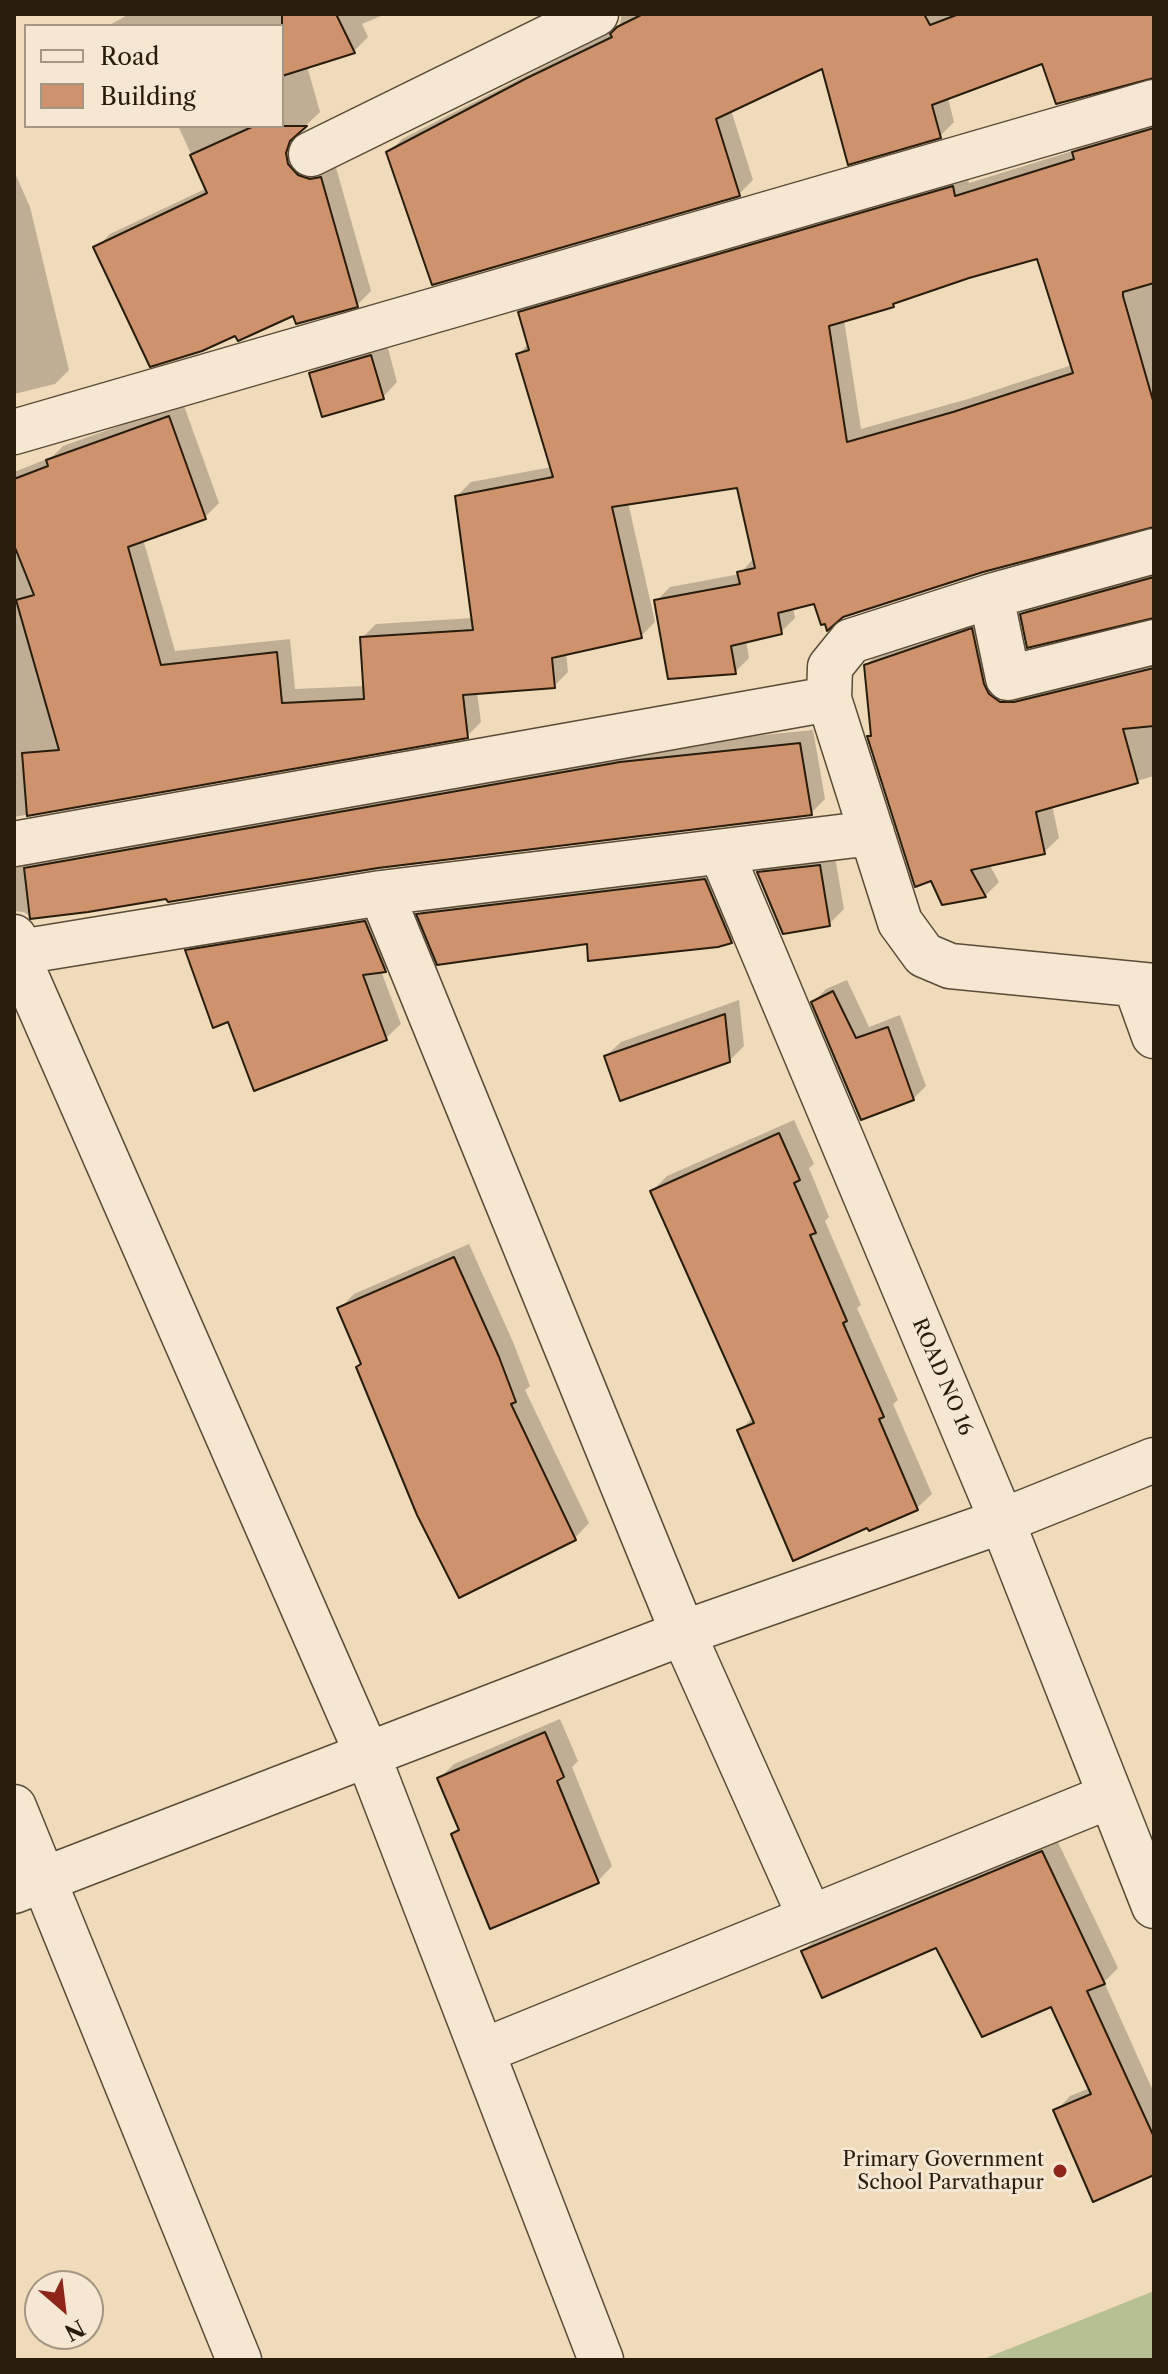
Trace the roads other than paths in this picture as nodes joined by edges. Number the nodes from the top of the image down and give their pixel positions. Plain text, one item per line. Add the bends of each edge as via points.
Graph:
1 (596, 14) edge
2 (1154, 102) edge
3 (311, 154) dead end
4 (14, 432) edge
5 (1154, 551) edge
6 (991, 596) junction
7 (1154, 642) edge
8 (829, 699) junction
9 (872, 833) junction
10 (14, 844) edge
11 (721, 852) junction
12 (381, 893) junction
13 (15, 948) edge
14 (1145, 986) edge
15 (1154, 1036) edge
16 (1154, 1460) edge
17 (1002, 1521) junction
18 (683, 1633) junction
19 (368, 1756) junction
20 (1110, 1796) junction
21 (14, 1807) edge
22 (29, 1885) edge
23 (1154, 1906) edge
24 (810, 1917) junction
25 (483, 2051) junction
26 (239, 2360) edge
27 (601, 2360) edge

1 - 3 street
2 - 4 street
5 - 6 street
6 - 7 street via 1008,678
6 - 8 street via 851,641 830,667
8 - 9 street
8 - 10 street
9 - 11 street
9 - 14 street via 900,922 924,955 950,966
11 - 12 street
11 - 17 street, ROAD NO 16
12 - 13 street
12 - 18 street
13 - 19 street
14 - 15 street
16 - 17 street
17 - 18 street
17 - 20 street, ROAD NO 16
18 - 19 street
18 - 24 street
19 - 22 street
19 - 25 street
20 - 23 street, ROAD NO 16
20 - 24 street
21 - 22 street
22 - 26 street
24 - 25 street
25 - 27 street

